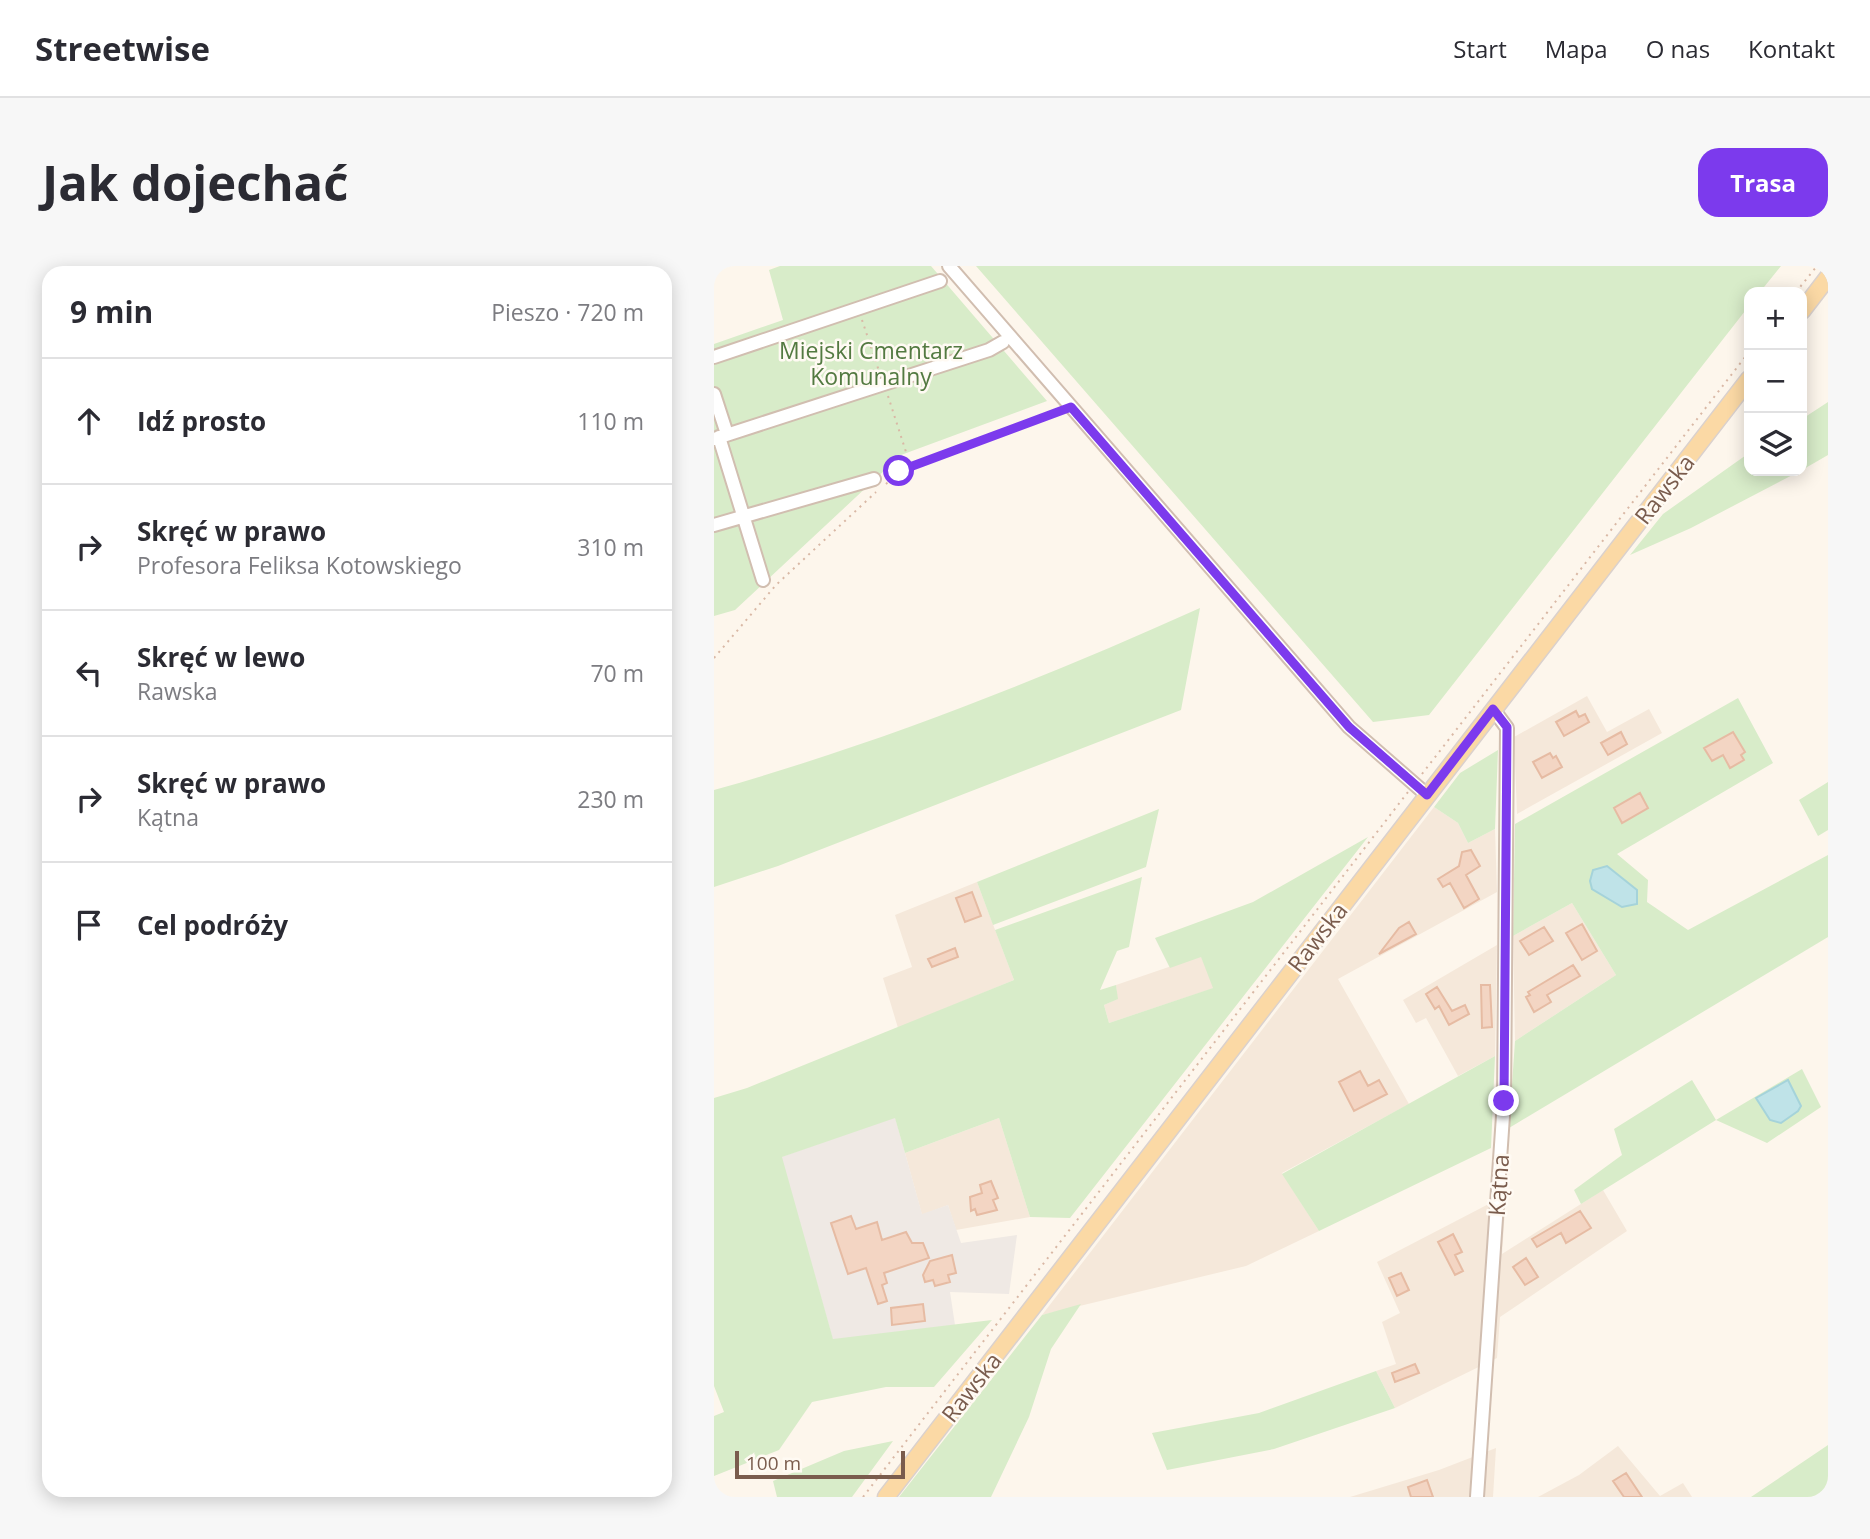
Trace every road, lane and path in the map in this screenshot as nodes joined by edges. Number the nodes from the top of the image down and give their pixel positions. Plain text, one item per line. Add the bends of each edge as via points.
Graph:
1 (949, 266) edge
2 (1817, 266) edge
3 (1828, 277) edge
4 (940, 281) dead end
5 (1800, 287) edge
6 (1807, 304) edge
7 (1003, 342) dead end
8 (714, 357) edge
9 (1744, 359) edge
10 (1744, 385) edge
11 (714, 394) edge
12 (1071, 407) junction
13 (720, 437) edge
14 (874, 479) dead end
15 (743, 517) junction
16 (714, 525) edge
17 (763, 580) dead end
18 (714, 657) edge
19 (1493, 709) junction
20 (1420, 790) junction
21 (863, 1497) edge
22 (886, 1497) edge
23 (1477, 1497) edge

1 - 12 street
2 - 5 path
3 - 6 main road
4 - 8 street
7 - 13 street via 976,355
9 - 20 path
10 - 19 main road, Rawska
11 - 13 street
12 - 18 path via 899,471 776,585
12 - 20 street via 1349,727
13 - 15 street
14 - 15 street
15 - 16 street
15 - 17 street
19 - 20 main road, Rawska
19 - 23 street, Kątna via 1507,727 1504,1101
20 - 21 path
20 - 22 main road, Rawska

